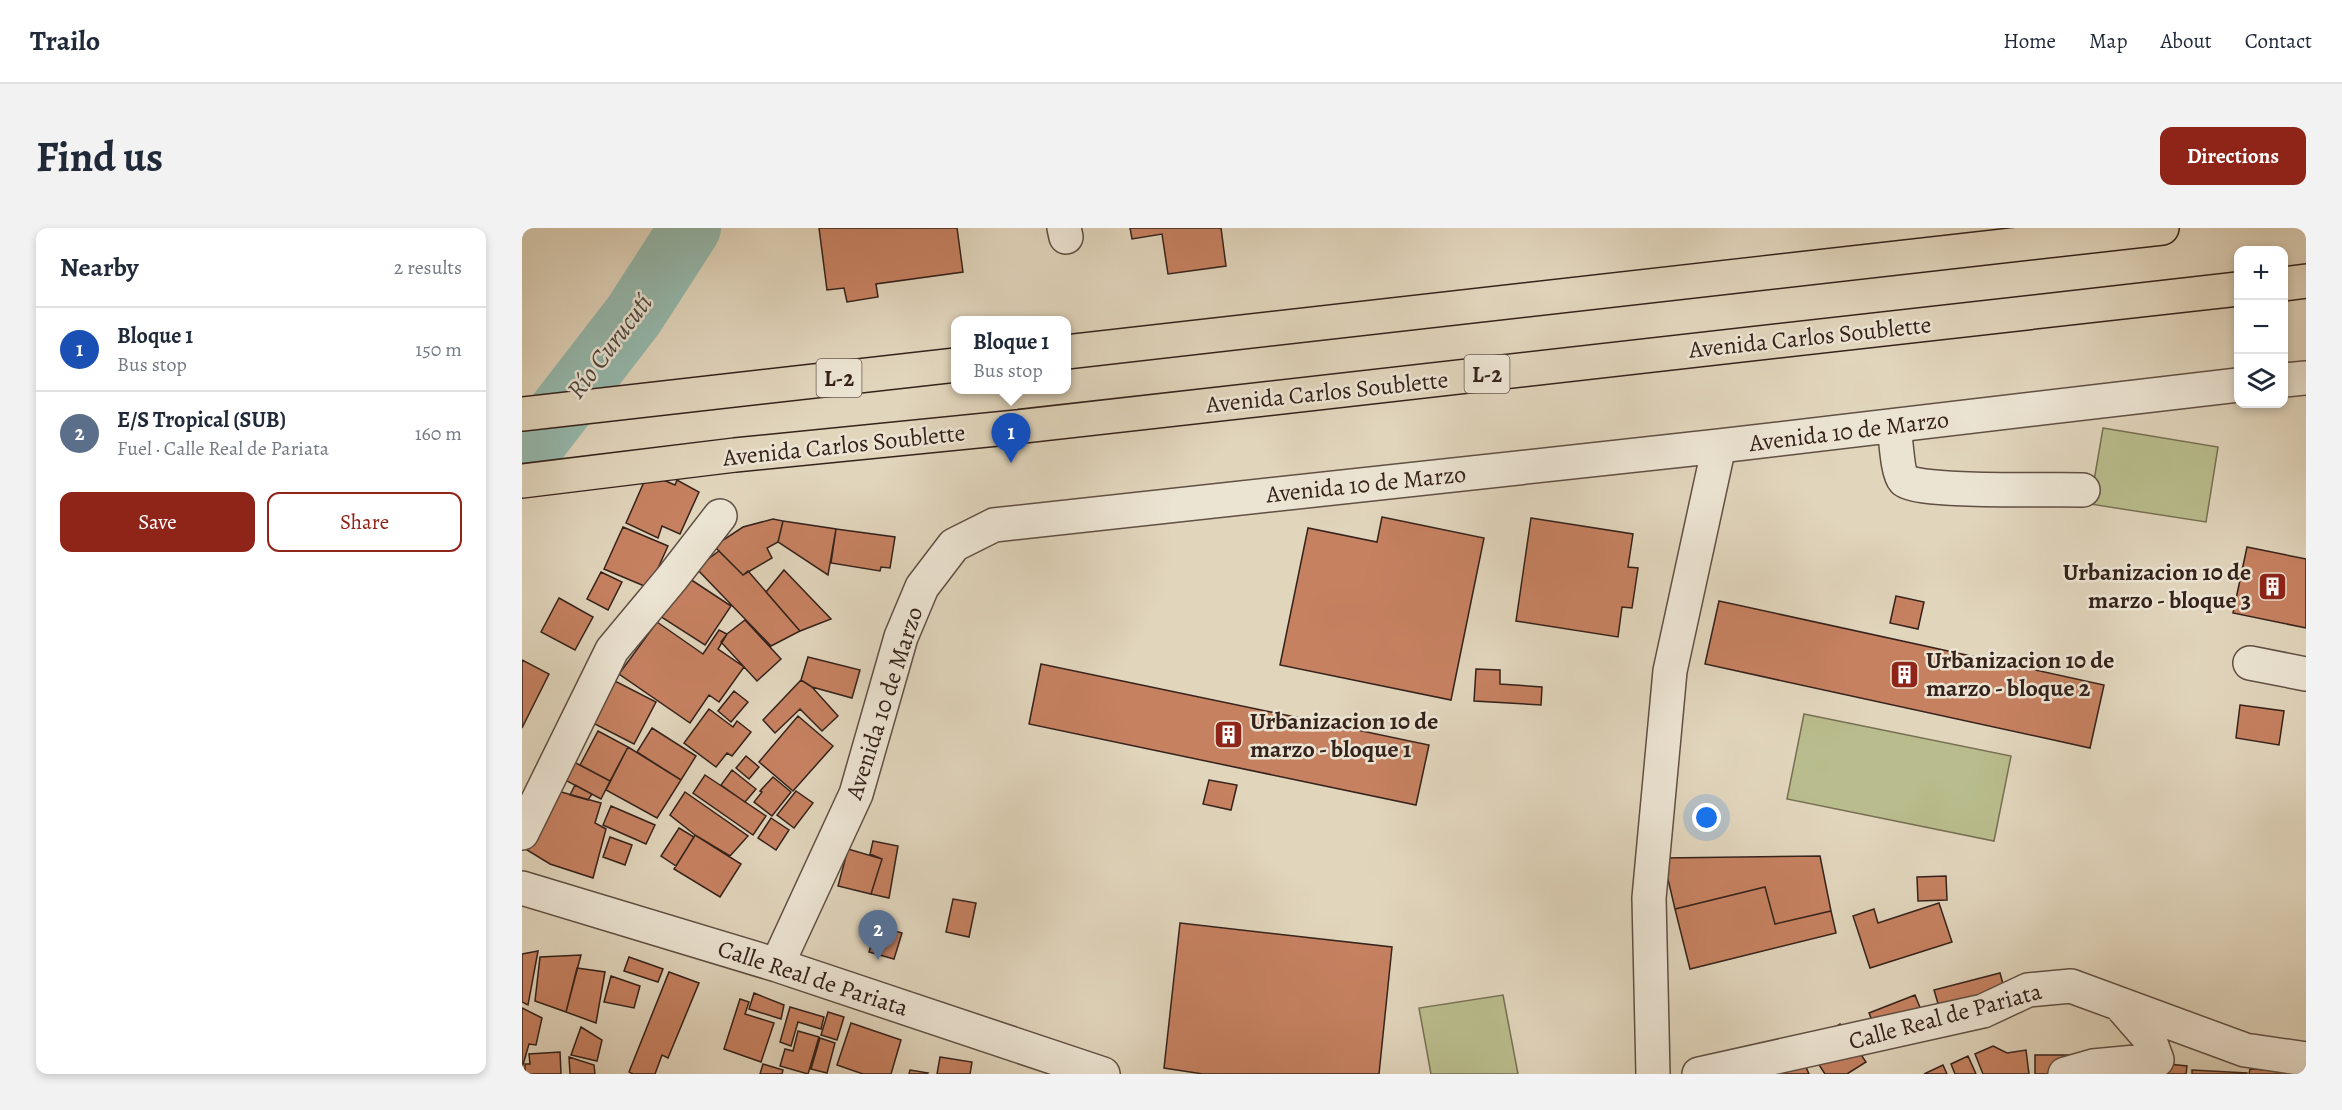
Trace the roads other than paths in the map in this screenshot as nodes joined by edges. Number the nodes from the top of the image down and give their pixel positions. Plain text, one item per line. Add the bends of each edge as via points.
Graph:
1 (2162, 228) edge
2 (2306, 281) edge
3 (2288, 283) edge
4 (2234, 289) edge
5 (1071, 351) edge
6 (951, 365) edge
7 (2306, 378) edge
8 (2288, 380) edge
9 (2234, 386) edge
10 (522, 414) edge
11 (1894, 426) junction
12 (1719, 446) junction
13 (522, 481) edge
14 (2083, 490) dead end
15 (720, 516) dead end
16 (2250, 663) dead end
17 (2306, 674) edge
18 (522, 833) edge
19 (522, 888) edge
20 (777, 965) junction
21 (2119, 1003) junction
22 (2306, 1059) edge
23 (1103, 1074) edge
24 (1653, 1074) edge
25 (1699, 1074) edge
26 (2065, 1074) edge

1 - 5 main road
2 - 3 main road
4 - 13 main road, Avenida Carlos Soublette / L-2
6 - 10 main road, L-2
7 - 8 street
9 - 11 street, Avenida 10 de Marzo
11 - 12 street, Avenida 10 de Marzo
11 - 14 street via 1902,477 1909,484 1935,488
12 - 20 street, Avenida 10 de Marzo via 994,525 954,545 922,586 901,637 856,794
12 - 24 street via 1670,671 1649,898
15 - 18 street via 612,650
16 - 17 street
19 - 20 street, Calle Real de Pariata
20 - 23 street, Calle Real de Pariata
21 - 22 street, Calle Real de Pariata via 2245,1050
21 - 25 street, Calle Real de Pariata via 2071,986 2028,990 1983,1011
21 - 26 street via 2150,1038 2157,1060 2093,1066

